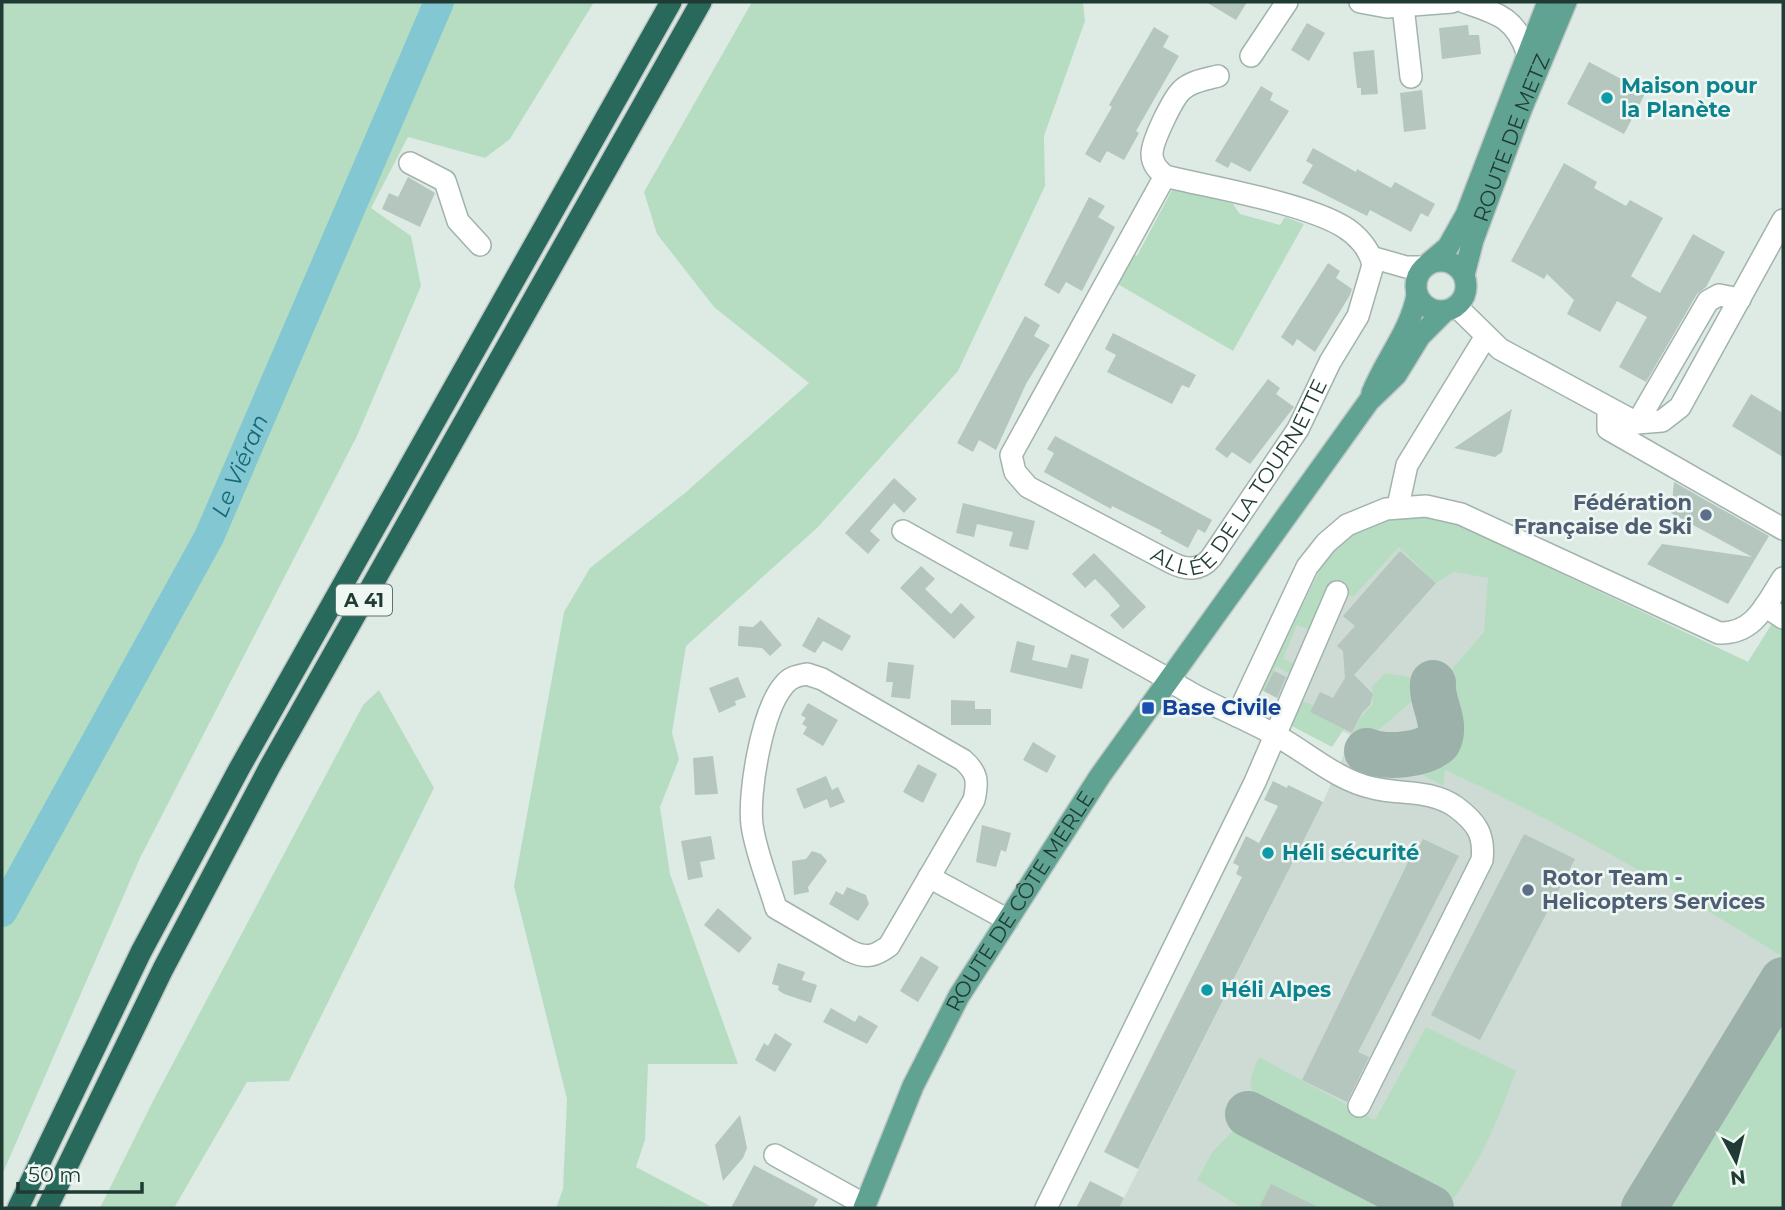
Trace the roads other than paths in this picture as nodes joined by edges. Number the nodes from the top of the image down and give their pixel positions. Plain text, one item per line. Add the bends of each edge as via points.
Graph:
1 (671, 2) edge
2 (701, 2) edge
3 (1287, 2) edge
4 (1360, 2) edge
5 (1452, 2) edge
6 (1464, 2) edge
7 (1548, 2) edge
8 (1566, 2) edge
9 (1403, 6) junction
10 (1506, 18) junction
11 (1538, 24) junction
12 (1251, 56) dead end
13 (1533, 59) junction
14 (1218, 76) dead end
15 (1411, 77) dead end
16 (410, 163) dead end
17 (1165, 176) junction
18 (1783, 220) edge
19 (474, 241) dead end
20 (1372, 265) junction
21 (1426, 265) junction
22 (1464, 275) junction
23 (1416, 291) junction
24 (1740, 299) junction
25 (1451, 308) junction
26 (1486, 336) junction
27 (1369, 401) junction
28 (1608, 408) junction
29 (1637, 423) junction
30 (1398, 506) junction
31 (1783, 529) edge
32 (903, 531) dead end
33 (1783, 578) edge
34 (1337, 592) dead end
35 (1774, 612) edge
36 (1169, 680) junction
37 (1237, 716) junction
38 (1276, 735) junction
39 (929, 877) junction
40 (1007, 920) junction
41 (1359, 1106) dead end
42 (775, 1156) dead end
43 (865, 1207) edge
44 (18, 1208) edge
45 (47, 1208) edge
46 (1046, 1208) edge

1 - 44 highway, A 41 via 239,769 141,952
2 - 45 highway, A 41 via 269,768 163,969
3 - 12 street
4 - 9 street
5 - 9 street
6 - 10 street
7 - 11 main road, ROUTE DE METZ
8 - 13 main road, ROUTE DE METZ
9 - 15 street
10 - 11 street
10 - 13 street
11 - 13 main road, ROUTE DE METZ
13 - 21 main road, ROUTE DE METZ via 1466,215 1448,247
13 - 22 main road, ROUTE DE METZ
14 - 17 street via 1188,85 1176,98 1151,153
16 - 19 street via 445,181 458,221
17 - 20 street via 1332,221 1353,234
17 - 20 street, ALLÉE DE LA TOURNETTE via 1011,455 1015,472 1028,487 1172,563 1189,569 1206,564 1231,529 1298,429 1358,316
18 - 24 street
20 - 21 street
20 - 23 street
21 - 22 main road via 1448,261
21 - 23 main road via 1417,276
22 - 25 main road via 1466,292
23 - 25 main road via 1425,306
23 - 27 main road via 1408,328 1382,368
24 - 29 street via 1680,407 1662,421
24 - 29 street via 1719,295 1708,301
25 - 26 street
25 - 27 main road via 1420,336 1396,375
26 - 28 street via 1500,349
26 - 30 street via 1407,465
27 - 36 main road, ROUTE DE CÔTE MERLE
28 - 29 street
28 - 31 street via 1608,429
30 - 35 street via 1426,506 1461,514 1719,633 1747,628
30 - 37 street via 1347,525 1315,555
32 - 36 street
33 - 35 street
34 - 38 street
36 - 37 street via 1185,693
36 - 40 main road, ROUTE DE CÔTE MERLE
37 - 38 street
38 - 41 street via 1335,773 1374,789 1423,793 1453,805 1477,824 1485,841 1482,860
38 - 46 street via 1178,945
39 - 39 street via 974,800 975,770 822,679 807,674 793,677 771,707 751,792 752,825 776,908 863,957 876,955 889,946
39 - 40 street
40 - 43 main road, ROUTE DE CÔTE MERLE via 959,996 913,1086
42 - 43 street

